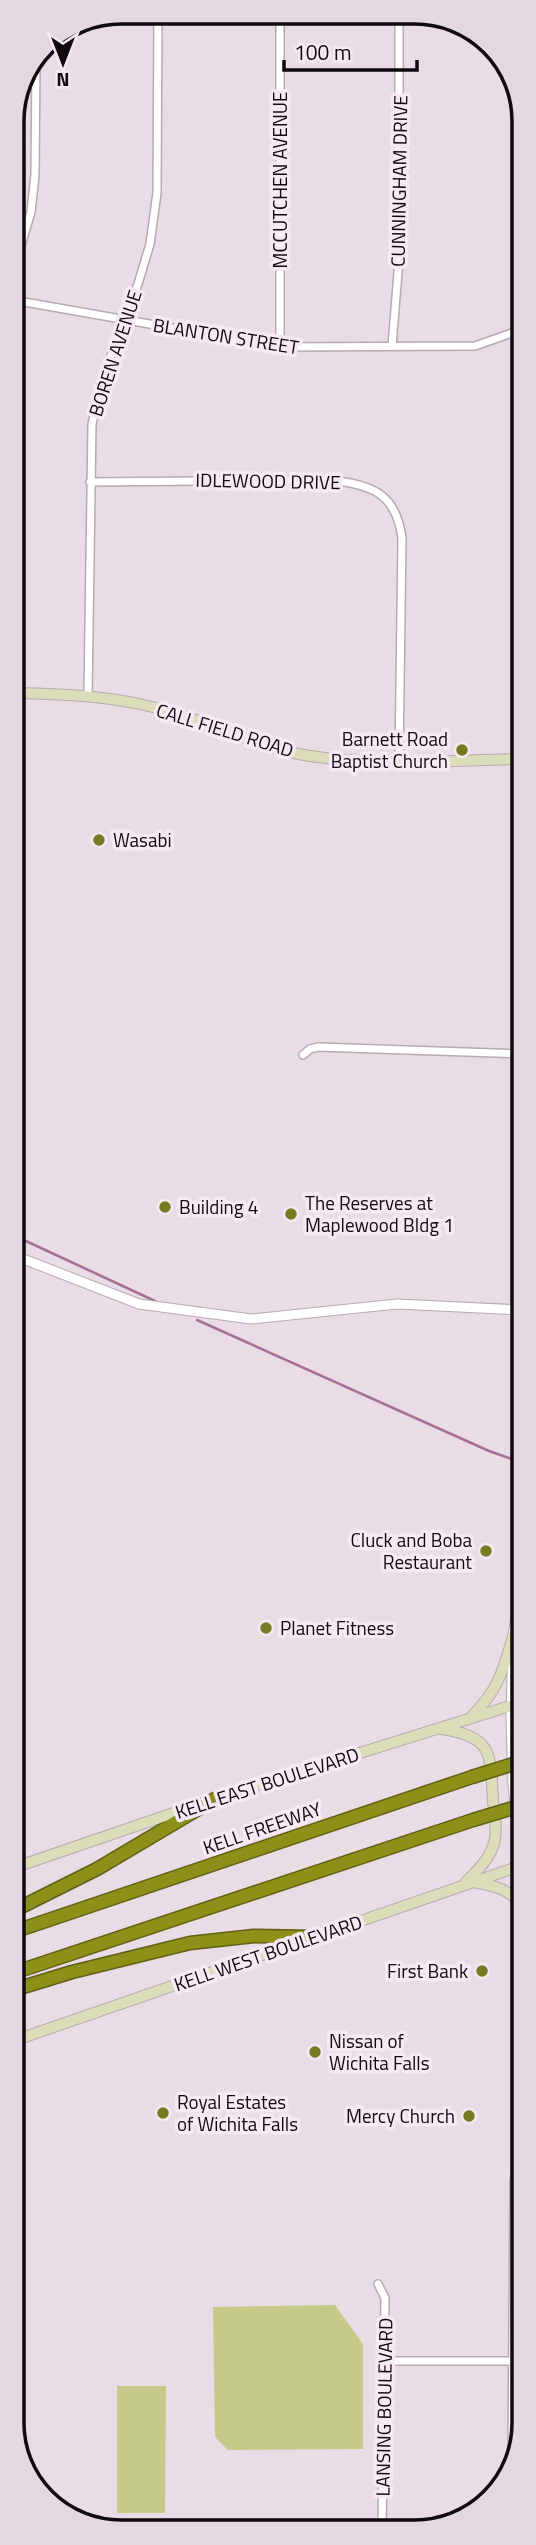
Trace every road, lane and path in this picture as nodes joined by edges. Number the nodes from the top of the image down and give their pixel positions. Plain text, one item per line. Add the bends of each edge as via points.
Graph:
1 (158, 24) edge
2 (280, 24) edge
3 (399, 24) edge
4 (36, 78) edge
5 (25, 231) edge
6 (25, 302) edge
7 (125, 320) junction
8 (512, 333) edge
9 (392, 346) junction
10 (280, 347) junction
11 (90, 481) junction
12 (25, 693) edge
13 (88, 695) junction
14 (512, 760) edge
15 (400, 761) junction
16 (512, 1054) edge
17 (303, 1055) dead end
18 (25, 1259) edge
19 (511, 1309) edge
20 (511, 1642) edge
21 (512, 1706) edge
22 (469, 1719) junction
23 (440, 1728) junction
24 (511, 1765) edge
25 (215, 1798) junction
26 (511, 1809) edge
27 (24, 1864) edge
28 (511, 1869) edge
29 (468, 1884) junction
30 (511, 1894) edge
31 (24, 1905) edge
32 (24, 1928) edge
33 (316, 1937) junction
34 (24, 1969) edge
35 (24, 1987) edge
36 (24, 2037) edge
37 (379, 2284) dead end
38 (384, 2361) junction
39 (511, 2361) edge
40 (382, 2520) edge

1 - 7 street, BOREN AVENUE via 157,193 150,244
2 - 10 street, MCCUTCHEN AVENUE
3 - 9 street, CUNNINGHAM DRIVE via 399,260
4 - 5 street via 35,175
6 - 7 street, BLANTON STREET
7 - 10 street, BLANTON STREET
7 - 11 street, BOREN AVENUE via 97,397
8 - 9 street, BLANTON STREET via 475,346
9 - 10 street, BLANTON STREET
11 - 13 street, BOREN AVENUE
11 - 15 street, IDLEWOOD DRIVE via 328,481 366,485 388,502 402,538
12 - 13 main road, CALL FIELD ROAD
13 - 15 main road, CALL FIELD ROAD via 171,712 303,755
14 - 15 main road, CALL FIELD ROAD
16 - 17 street via 318,1047
18 - 19 street via 139,1304 251,1319 397,1304
20 - 22 main road via 489,1700
21 - 22 main road, KELL EAST BOULEVARD
22 - 23 main road, KELL EAST BOULEVARD
23 - 25 main road, KELL EAST BOULEVARD
23 - 29 main road via 472,1736 490,1754 495,1843
24 - 32 highway, KELL FREEWAY, bridge
25 - 27 main road, KELL EAST BOULEVARD
25 - 31 highway via 97,1869
26 - 34 highway, bridge
28 - 29 main road, KELL WEST BOULEVARD
29 - 30 main road via 500,1887
29 - 33 main road, KELL WEST BOULEVARD
33 - 35 highway via 254,1936 190,1943
33 - 36 main road, KELL WEST BOULEVARD
37 - 38 street, LANSING BOULEVARD via 385,2298
38 - 39 street
38 - 40 street, LANSING BOULEVARD

